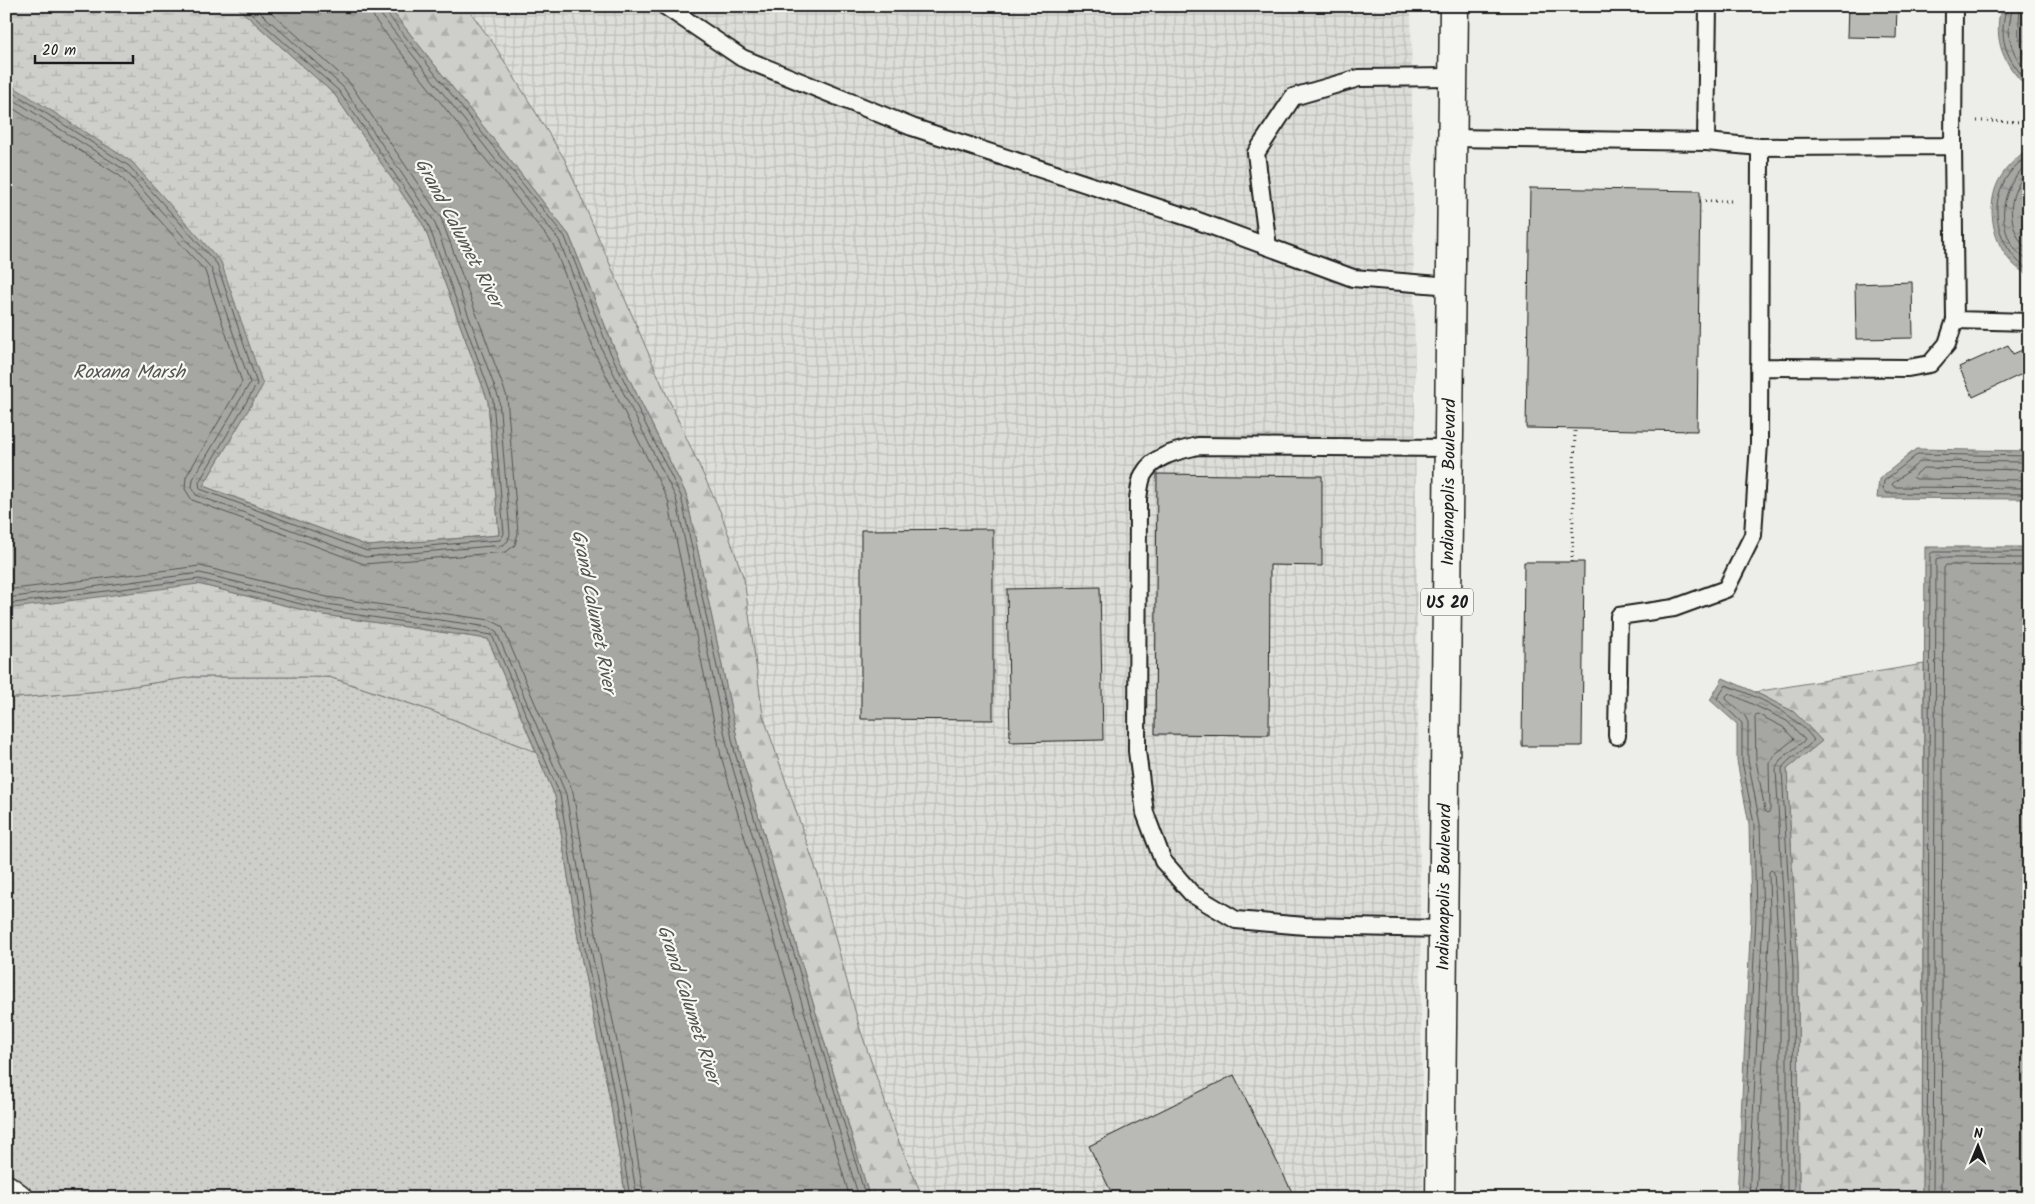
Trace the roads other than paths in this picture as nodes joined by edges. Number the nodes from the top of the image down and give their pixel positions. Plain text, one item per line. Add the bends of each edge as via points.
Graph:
1 (665, 6) edge
2 (1454, 6) edge
3 (1708, 6) edge
4 (1954, 6) edge
5 (1453, 77) junction
6 (1452, 138) junction
7 (1706, 142) junction
8 (1760, 146) junction
9 (1953, 146) junction
10 (1268, 247) junction
11 (1451, 286) junction
12 (1955, 320) junction
13 (2029, 322) edge
14 (1759, 367) junction
15 (1449, 448) junction
16 (1617, 736) dead end
17 (1443, 929) junction
18 (6, 1189) edge
19 (18, 1198) edge
20 (1440, 1198) edge

1 - 10 lane via 742,58 912,127 1190,218
2 - 5 main road, Indianapolis Boulevard / US 20
3 - 7 lane
4 - 9 lane
5 - 6 main road, Indianapolis Boulevard / US 20
5 - 10 lane via 1359,78 1293,97 1256,153
6 - 7 lane
6 - 11 main road, Indianapolis Boulevard / US 20
7 - 8 lane
8 - 9 lane
8 - 14 lane
9 - 12 lane
10 - 11 lane via 1353,278
11 - 15 main road, Indianapolis Boulevard / US 20
12 - 13 lane
12 - 14 lane via 1947,344 1930,364 1908,368
14 - 16 lane via 1759,443 1753,535 1726,590 1674,608 1620,616
15 - 17 main road, Indianapolis Boulevard / US 20
15 - 17 lane via 1198,446 1155,460 1142,476 1138,499 1137,751 1145,813 1162,861 1192,894 1236,920 1305,926
17 - 20 main road, Indianapolis Boulevard / US 20
18 - 19 main road

